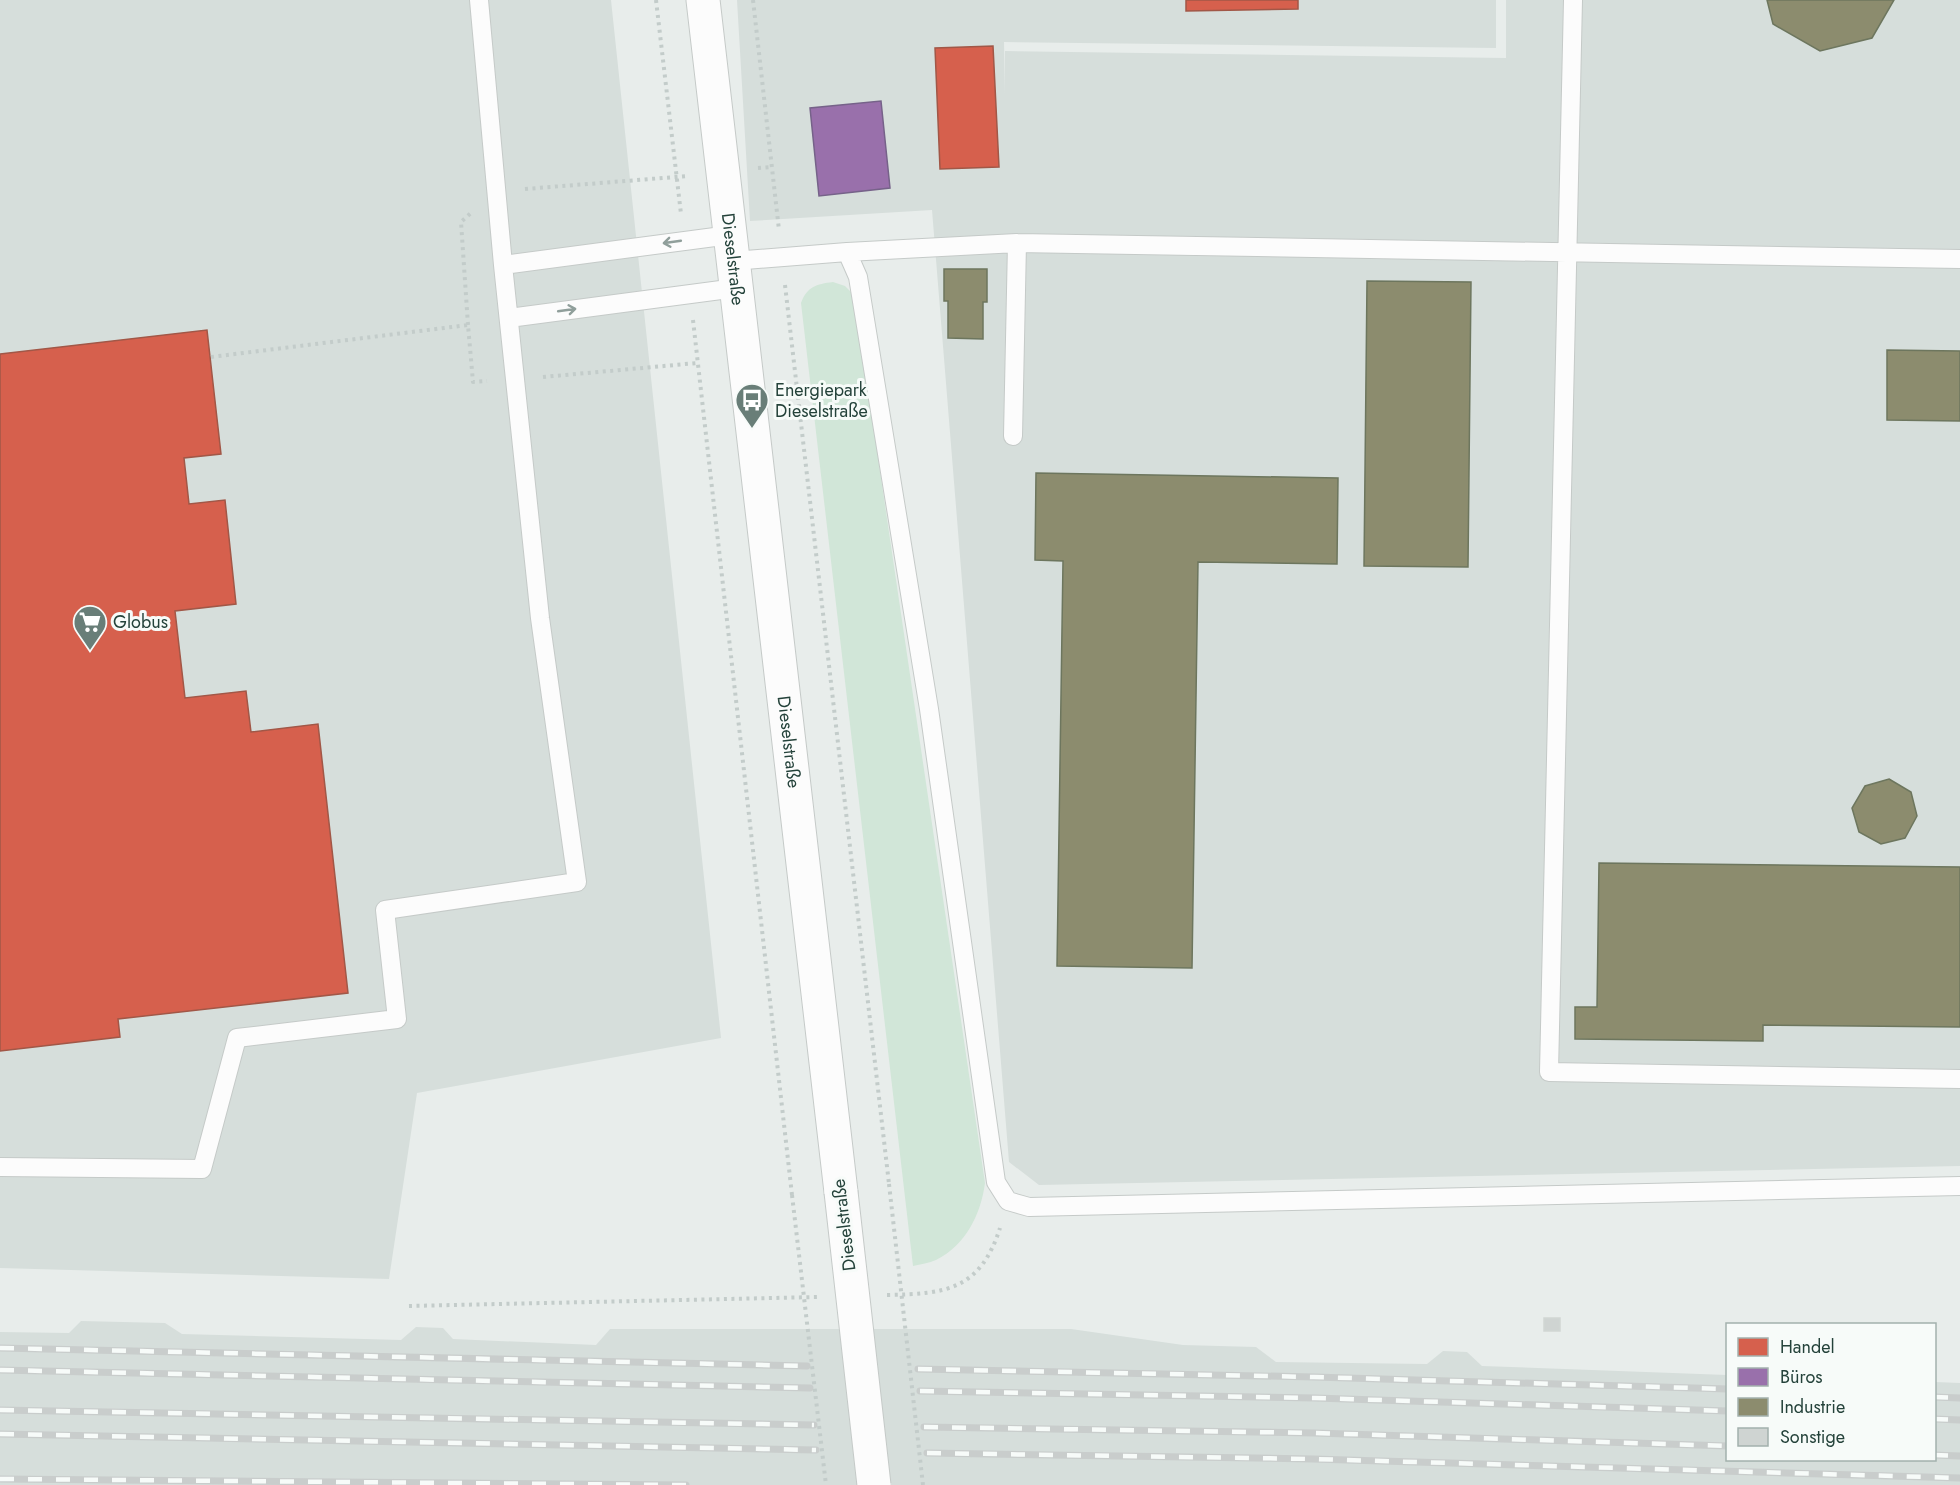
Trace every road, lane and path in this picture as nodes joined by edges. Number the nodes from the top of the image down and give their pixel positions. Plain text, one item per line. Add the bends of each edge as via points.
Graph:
1 (479, 0) edge
2 (656, 0) edge
3 (703, 0) edge
4 (753, 0) edge
5 (1574, 0) edge
6 (772, 167) junction
7 (723, 172) junction
8 (677, 178) junction
9 (497, 191) junction
10 (684, 240) junction
11 (1017, 243) junction
12 (847, 252) junction
13 (1568, 254) junction
14 (782, 257) junction
15 (1960, 259) edge
16 (733, 262) junction
17 (503, 265) junction
18 (690, 293) junction
19 (509, 318) junction
20 (468, 325) junction
21 (211, 357) dead end
22 (697, 363) junction
23 (517, 379) junction
24 (1013, 436) dead end
25 (1960, 1079) edge
26 (0, 1167) edge
27 (1960, 1186) edge
28 (1008, 1201) junction
29 (875, 1296) dead end
30 (827, 1297) dead end
31 (409, 1306) dead end
32 (826, 1485) edge
33 (874, 1485) edge
34 (923, 1485) edge

1 - 9 lane
2 - 8 path
3 - 7 street, Dieselstraße
4 - 6 path
5 - 13 lane
6 - 7 path
6 - 14 path
7 - 8 path
7 - 16 street, Dieselstraße
8 - 9 path
8 - 10 path
9 - 17 lane
9 - 20 path via 461,222
10 - 16 lane
10 -> 17 lane
11 - 12 lane
11 - 13 lane
11 - 24 lane
12 - 14 lane
12 - 28 lane via 858,277 929,709 996,1182
13 - 15 lane
13 - 25 lane via 1549,1072
14 - 16 lane
14 - 34 path, bridge
16 - 18 lane
16 - 33 street, Dieselstraße, bridge
17 - 19 lane
19 -> 18 lane
18 - 22 path
19 - 23 lane
20 - 21 path
20 - 23 path via 472,381
22 - 23 path
22 - 32 path, bridge
23 - 26 lane via 540,618 577,882 385,910 397,1019 237,1038 202,1169
27 - 28 lane via 1029,1207
28 - 29 path via 982,1266 959,1286 923,1294
30 - 31 path

